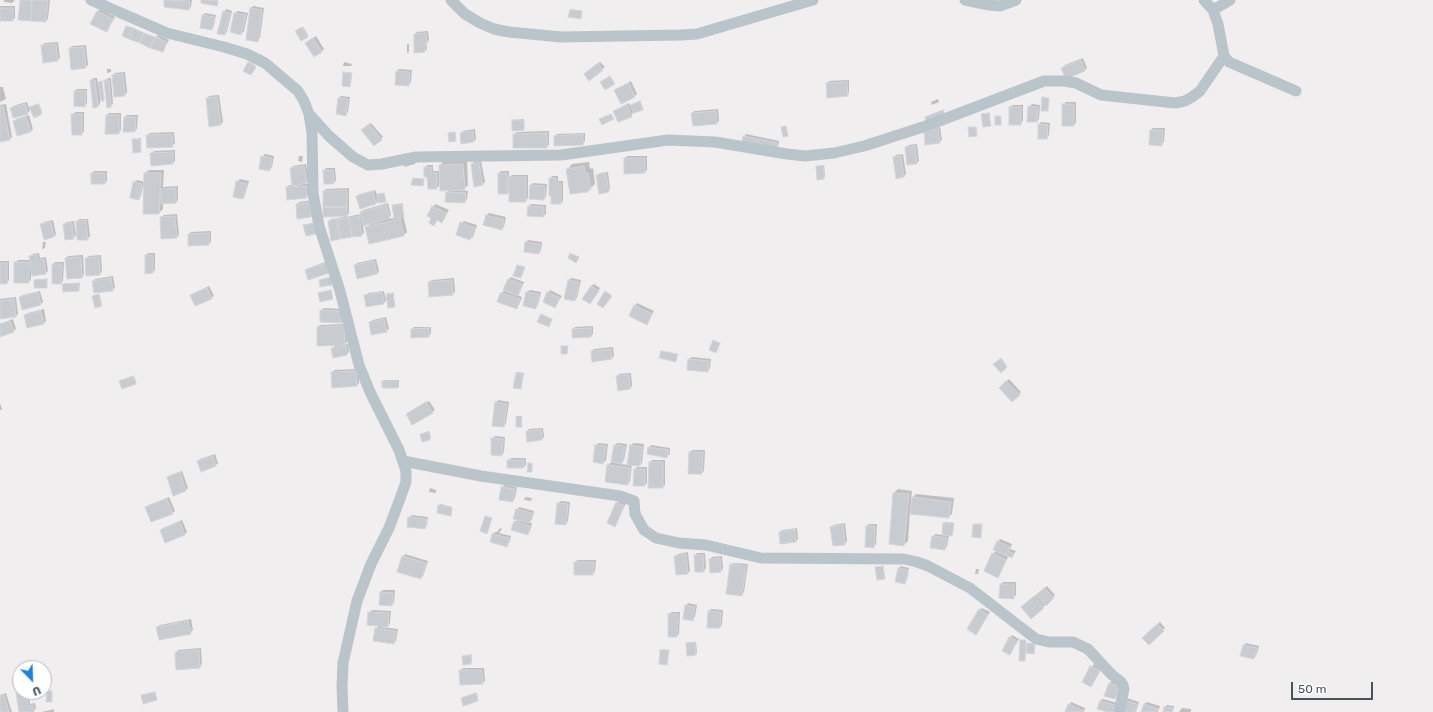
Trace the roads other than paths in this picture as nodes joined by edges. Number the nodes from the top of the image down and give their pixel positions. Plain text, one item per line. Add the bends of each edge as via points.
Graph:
1 (92, 0) edge
2 (451, 0) edge
3 (813, 0) edge
4 (965, 0) edge
5 (1016, 0) edge
6 (1204, 0) edge
7 (1230, 0) edge
8 (1213, 10) junction
9 (1224, 56) junction
10 (1296, 91) dead end
11 (310, 114) junction
12 (403, 461) junction
13 (343, 712) edge
14 (1119, 712) edge

1 - 11 street via 167,33 247,54 265,63 298,91
2 - 3 street via 465,14 494,29 561,36 696,34
4 - 5 street via 1000,6
6 - 8 street
7 - 8 street
8 - 9 street
9 - 10 street via 1229,62
9 - 11 street via 1200,91 1180,102 1101,95 1076,83 1044,81 926,126 864,146 805,156 715,142 668,140 561,155 416,157 368,165 353,157 329,136
11 - 12 street via 313,193 319,226 340,291 359,365
12 - 13 street via 406,482 359,595 352,622 343,663
12 - 14 street via 511,481 620,496 634,501 635,514 644,530 656,538 671,541 706,545 761,558 904,559 917,562 970,588 1036,639 1072,642 1088,649 1123,685

